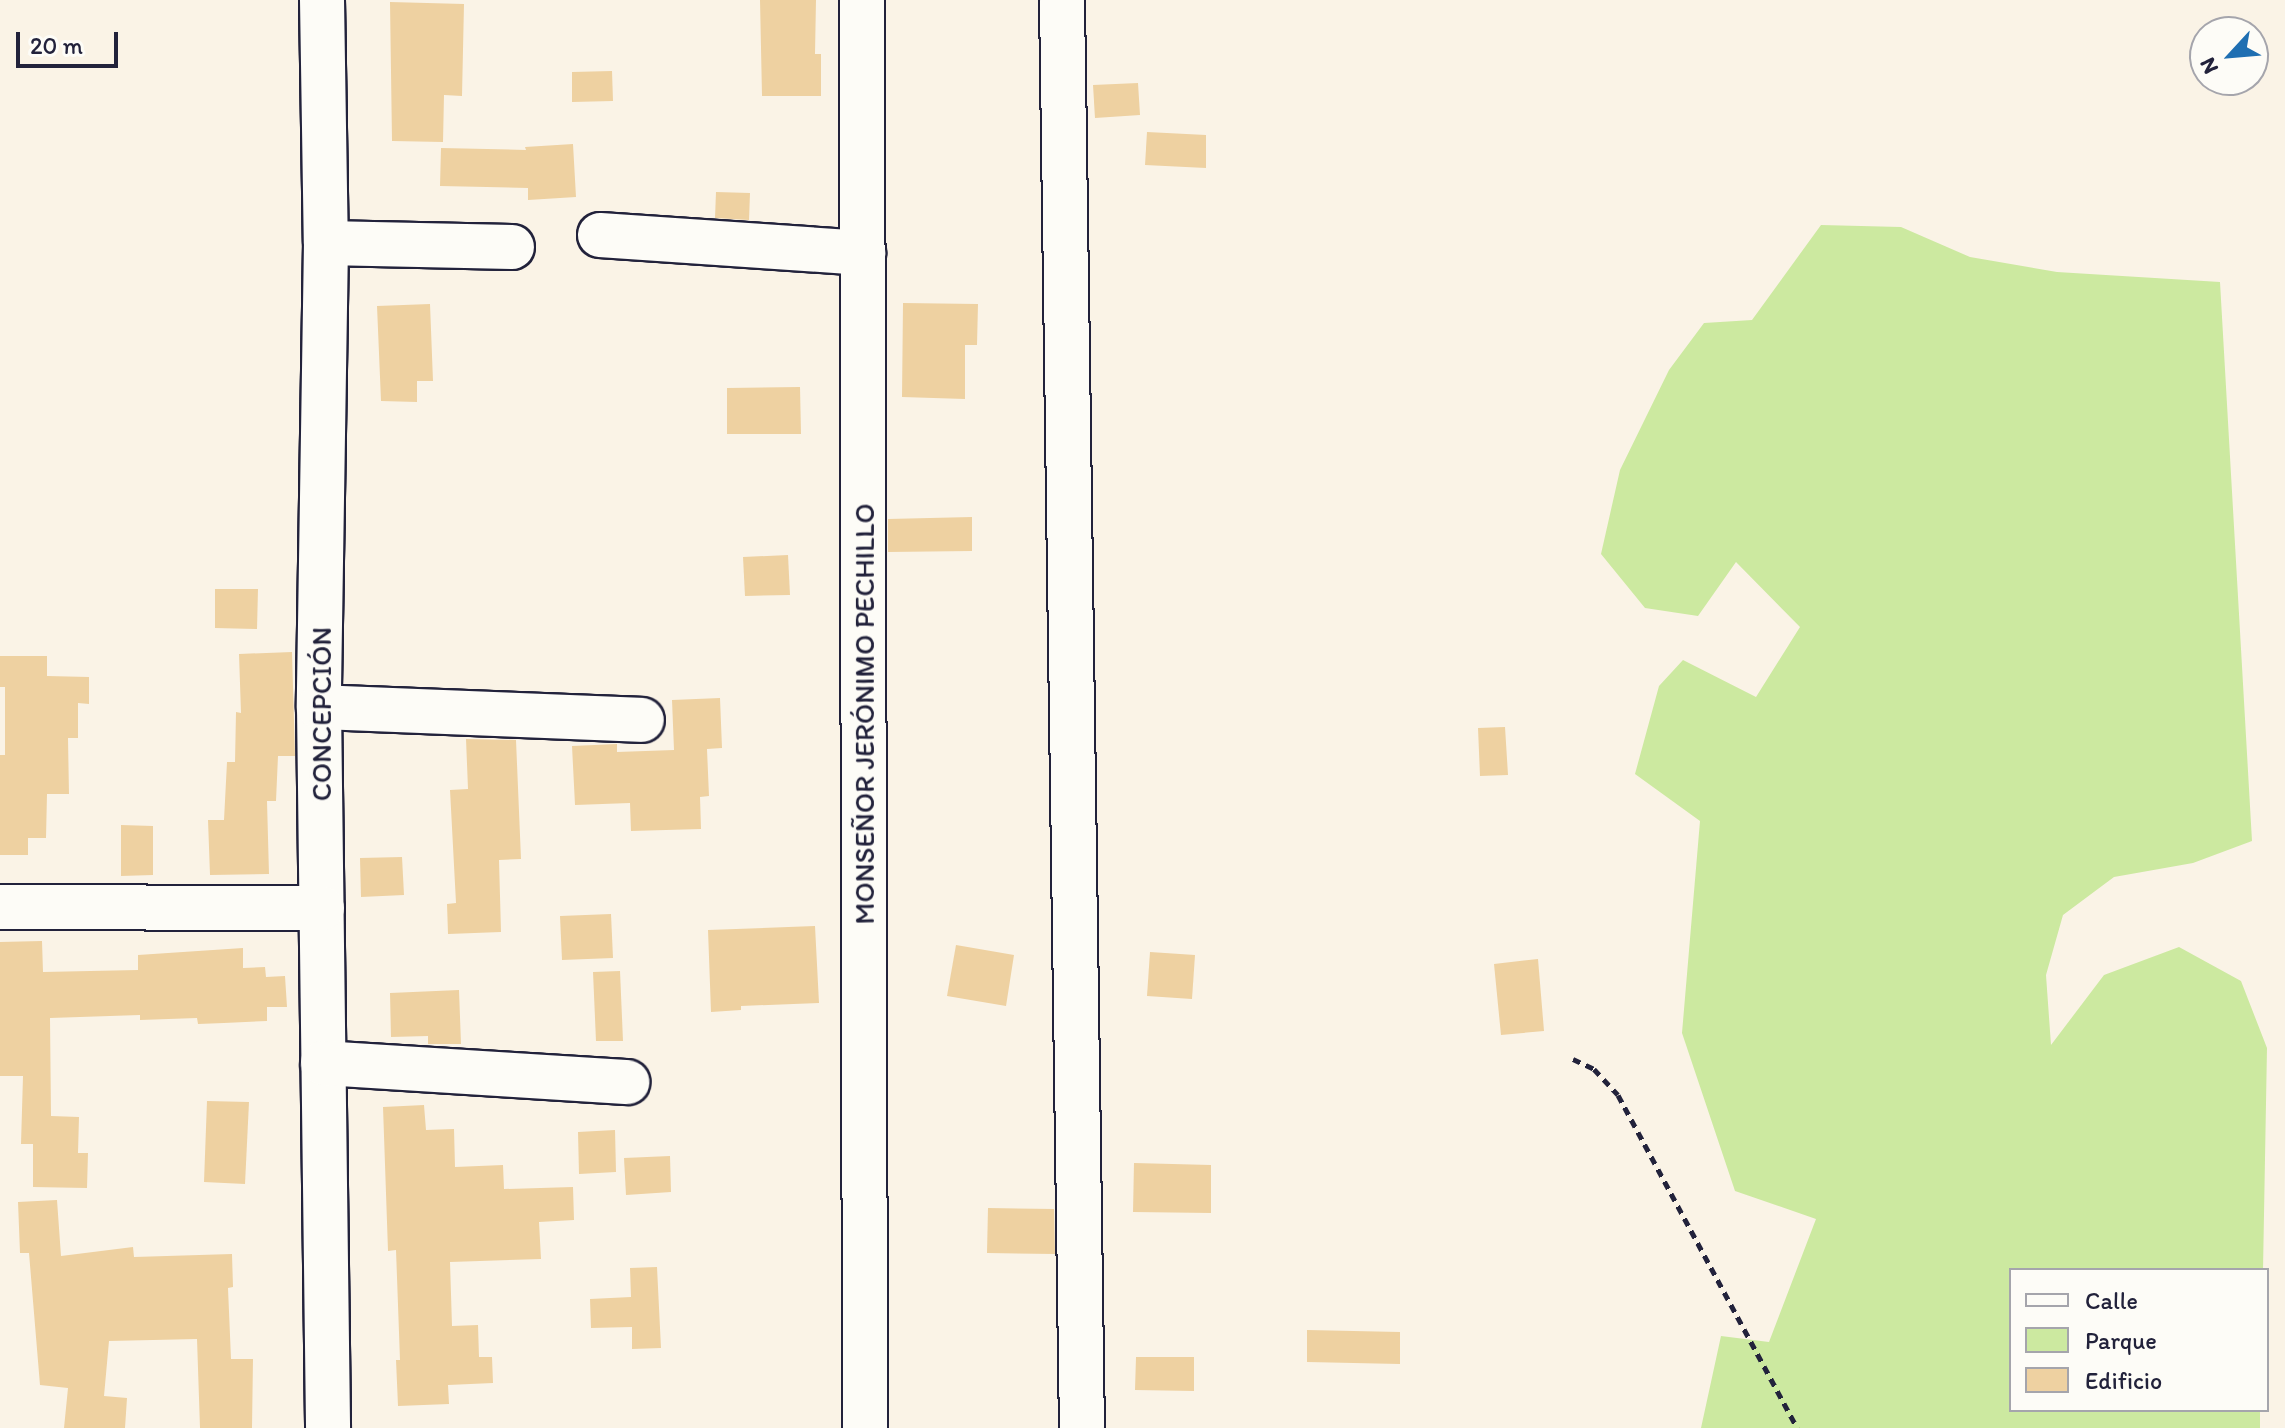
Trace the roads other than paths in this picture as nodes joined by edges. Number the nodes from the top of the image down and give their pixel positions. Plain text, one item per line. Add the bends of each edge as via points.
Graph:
1 (322, 0) edge
2 (862, 0) edge
3 (1062, 0) edge
4 (600, 235) dead end
5 (326, 243) junction
6 (512, 247) dead end
7 (863, 253) junction
8 (319, 707) junction
9 (642, 720) dead end
10 (0, 907) edge
11 (322, 908) junction
12 (323, 1063) junction
13 (627, 1082) dead end
14 (328, 1428) edge
15 (346, 1428) edge
16 (865, 1428) edge
17 (1082, 1428) edge

1 - 5 street, CONCEPCIÓN
2 - 7 street, MONSEÑOR JERÓNIMO PECHILLO
3 - 17 street
4 - 7 street
5 - 6 street
5 - 8 street, CONCEPCIÓN
7 - 16 street, MONSEÑOR JERÓNIMO PECHILLO
8 - 9 street
8 - 11 street, CONCEPCIÓN
10 - 11 street
11 - 12 street, CONCEPCIÓN
12 - 13 street
12 - 14 street, CONCEPCIÓN
14 - 15 street

